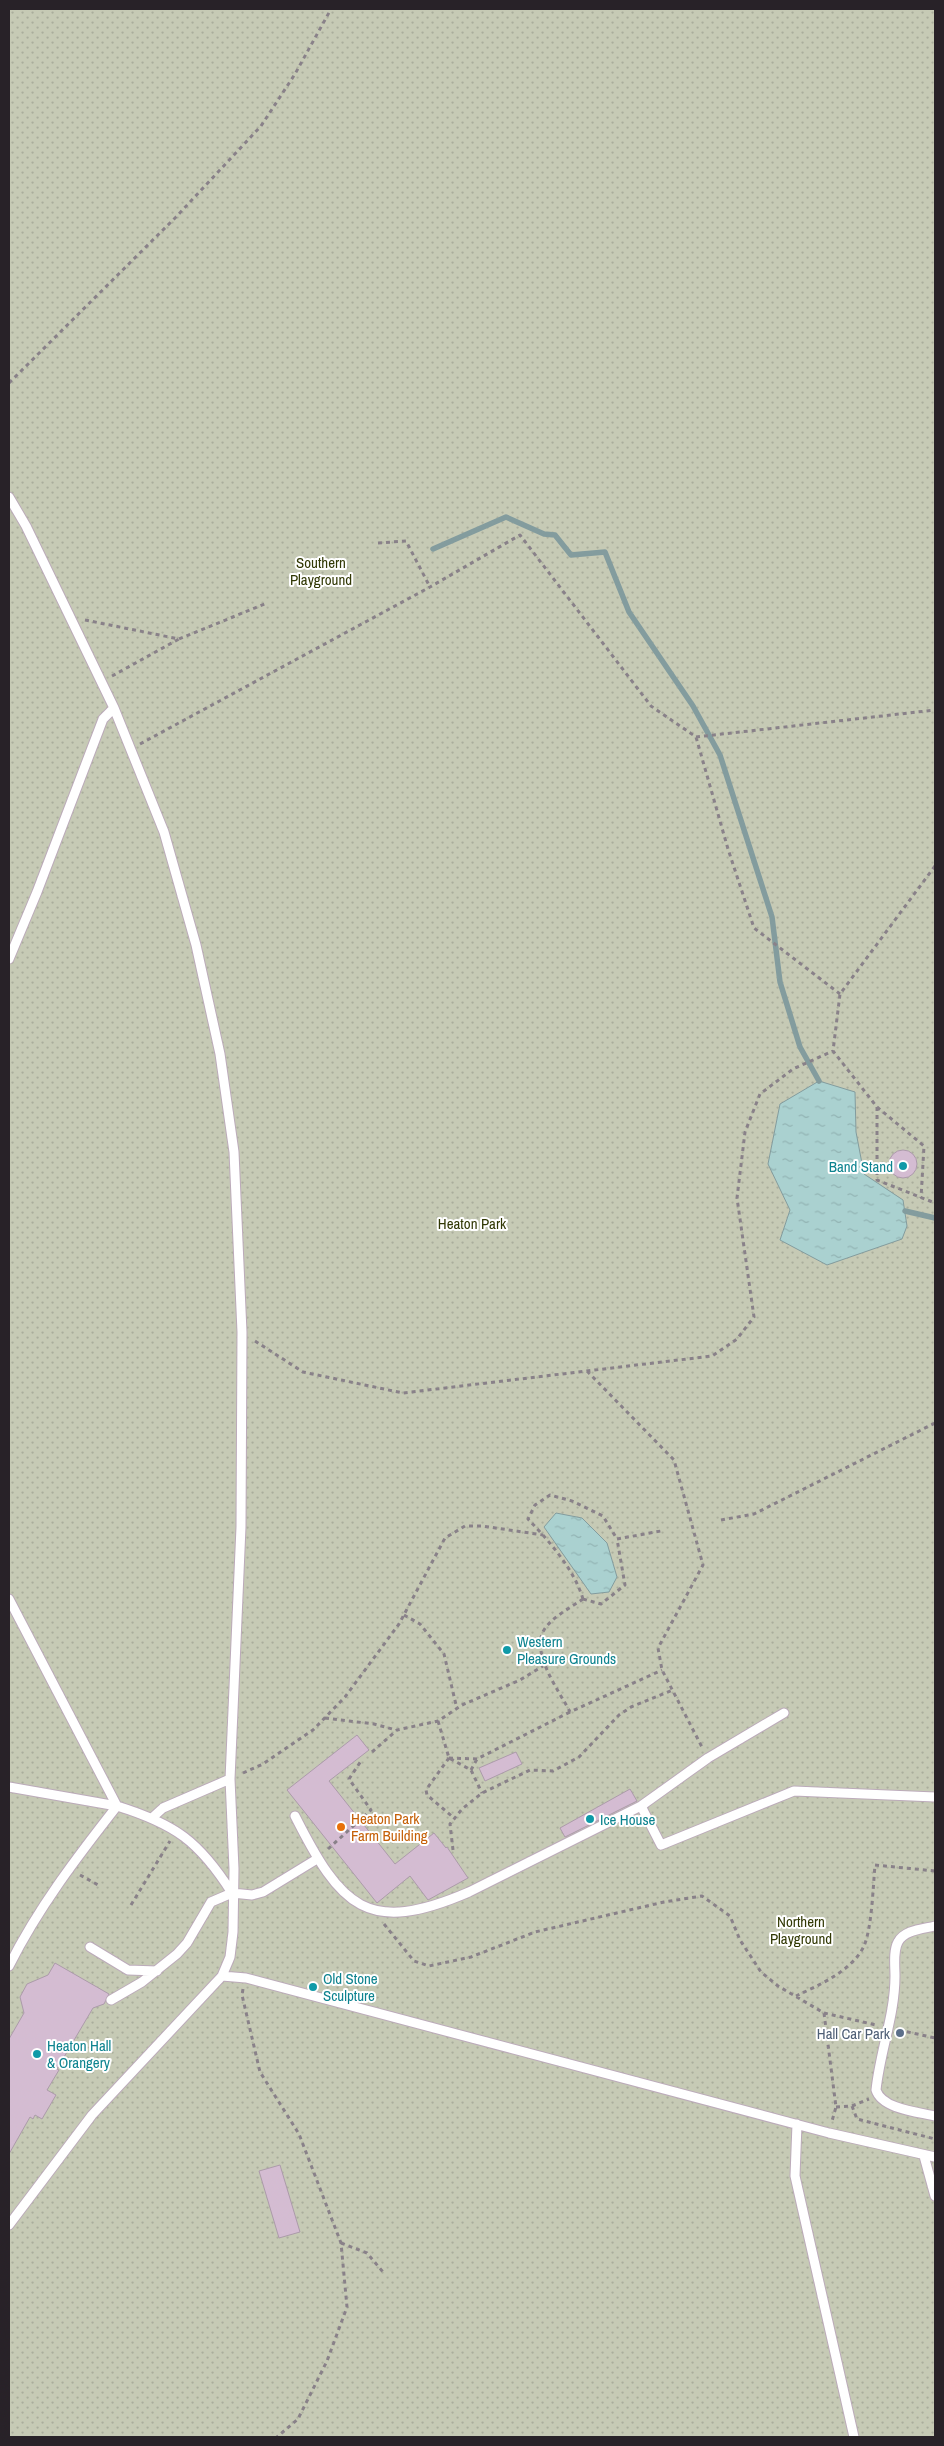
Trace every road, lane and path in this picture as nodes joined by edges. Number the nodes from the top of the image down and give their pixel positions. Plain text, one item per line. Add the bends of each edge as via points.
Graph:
1 (331, 9) edge
2 (9, 383) edge
3 (9, 497) edge
4 (378, 543) dead end
5 (430, 587) junction
6 (267, 603) dead end
7 (70, 617) junction
8 (179, 638) junction
9 (101, 682) junction
10 (114, 708) junction
11 (935, 710) edge
12 (697, 737) junction
13 (131, 749) junction
14 (935, 866) edge
15 (9, 959) edge
16 (840, 994) junction
17 (833, 1051) junction
18 (877, 1107) junction
19 (921, 1198) junction
20 (935, 1204) edge
21 (242, 1332) junction
22 (587, 1371) junction
23 (935, 1423) edge
24 (721, 1520) dead end
25 (661, 1530) dead end
26 (543, 1535) junction
27 (617, 1539) junction
28 (9, 1599) edge
29 (583, 1599) junction
30 (404, 1615) junction
31 (543, 1666) junction
32 (662, 1670) junction
33 (673, 1690) junction
34 (457, 1709) junction
35 (570, 1712) junction
36 (784, 1713) dead end
37 (325, 1718) junction
38 (438, 1721) junction
39 (397, 1730) junction
40 (372, 1752) dead end
41 (449, 1758) junction
42 (476, 1758) junction
43 (708, 1758) junction
44 (362, 1761) dead end
45 (472, 1770) junction
46 (230, 1779) junction
47 (9, 1787) edge
48 (482, 1792) junction
49 (935, 1797) edge
50 (117, 1806) junction
51 (642, 1806) junction
52 (295, 1816) dead end
53 (153, 1817) junction
54 (454, 1818) junction
55 (169, 1843) dead end
56 (453, 1850) dead end
57 (316, 1859) junction
58 (935, 1871) edge
59 (89, 1880) dead end
60 (100, 1886) dead end
61 (232, 1893) junction
62 (131, 1905) dead end
63 (373, 1910) junction
64 (935, 1926) edge
65 (90, 1947) dead end
66 (9, 1966) edge
67 (157, 1971) junction
68 (222, 1976) junction
69 (246, 1978) junction
70 (796, 1996) junction
71 (111, 2000) dead end
72 (824, 2013) junction
73 (889, 2028) junction
74 (935, 2038) edge
75 (878, 2096) junction
76 (852, 2106) junction
77 (836, 2107) junction
78 (935, 2116) edge
79 (797, 2124) junction
80 (829, 2133) junction
81 (935, 2139) edge
82 (924, 2156) junction
83 (935, 2157) edge
84 (935, 2196) edge
85 (9, 2225) edge
86 (341, 2243) junction
87 (383, 2272) dead end
88 (277, 2437) edge
89 (854, 2437) edge

1 - 2 path via 261,126
3 - 7 lane
4 - 5 path via 406,541
5 - 12 path via 520,535 651,706
5 - 13 path
6 - 8 path
7 - 8 path
7 - 9 lane
8 - 9 path
9 - 10 lane
10 - 13 lane
10 - 15 lane via 103,719
11 - 12 path
12 - 16 path via 754,928
13 - 21 lane via 164,832 196,945 220,1054 234,1152
14 - 16 path
16 - 17 path
17 - 18 path
17 - 22 path via 793,1069 760,1094 745,1132 738,1198 754,1318 737,1339 712,1356
18 - 19 path via 924,1146
18 - 19 path via 877,1180
19 - 20 path
21 - 22 path via 303,1372 403,1392
21 - 46 lane via 241,1527
22 - 32 path via 674,1460 703,1565 658,1648
23 - 24 path via 754,1514
25 - 27 path
26 - 27 path via 528,1519 535,1505 550,1495 572,1501 603,1516
26 - 29 path via 579,1585
26 - 30 path via 465,1526 445,1538
27 - 29 path via 625,1585 601,1604
28 - 50 lane
29 - 31 path via 556,1617 543,1631 540,1644
30 - 34 path via 420,1624 444,1654
30 - 37 path via 373,1662
31 - 34 path
31 - 35 path
32 - 33 path
32 - 35 path
33 - 43 path
33 - 48 path via 619,1715 579,1757 553,1772 530,1770
34 - 38 path
35 - 42 path
36 - 43 lane
37 - 39 path
37 - 46 path via 263,1764
38 - 39 path
38 - 41 path
39 - 40 path
41 - 42 path
41 - 45 path
41 - 54 path via 426,1790 427,1795
42 - 45 path
43 - 51 lane
44 - 57 path via 349,1779 372,1810
45 - 48 path
46 - 53 lane via 163,1808
46 - 61 lane
47 - 50 lane
48 - 54 path
49 - 51 lane via 794,1791 661,1845
50 - 53 lane
50 - 66 lane via 28,1927
51 - 63 lane via 442,1904 414,1912
52 - 57 lane
53 - 61 lane via 200,1849
54 - 56 path via 450,1824
55 - 62 path
57 - 61 lane via 263,1892 252,1895
57 - 63 lane via 343,1894
58 - 70 path via 875,1865 864,1946 849,1964 823,1983
59 - 60 path
61 - 67 lane via 210,1902 186,1944
61 - 68 lane via 230,1957
63 - 70 path via 414,1961 429,1966 471,1957 535,1932 702,1896 730,1916 740,1940 761,1972
64 - 73 lane via 907,1933 898,1941
65 - 67 lane via 128,1970
67 - 71 lane
68 - 69 lane
68 - 85 lane via 92,2115
69 - 79 lane
69 - 86 path via 242,1995 260,2072 299,2134
70 - 72 path
72 - 73 path
72 - 77 path
73 - 74 path
73 - 75 lane via 877,2084
75 - 76 path
75 - 78 lane via 889,2104
76 - 77 path
76 - 81 path via 857,2119
77 - 80 path
79 - 80 lane
79 - 89 lane via 796,2176
80 - 82 lane
82 - 83 lane
82 - 84 lane
86 - 87 path via 367,2253
86 - 88 path via 347,2307 327,2361 298,2419

